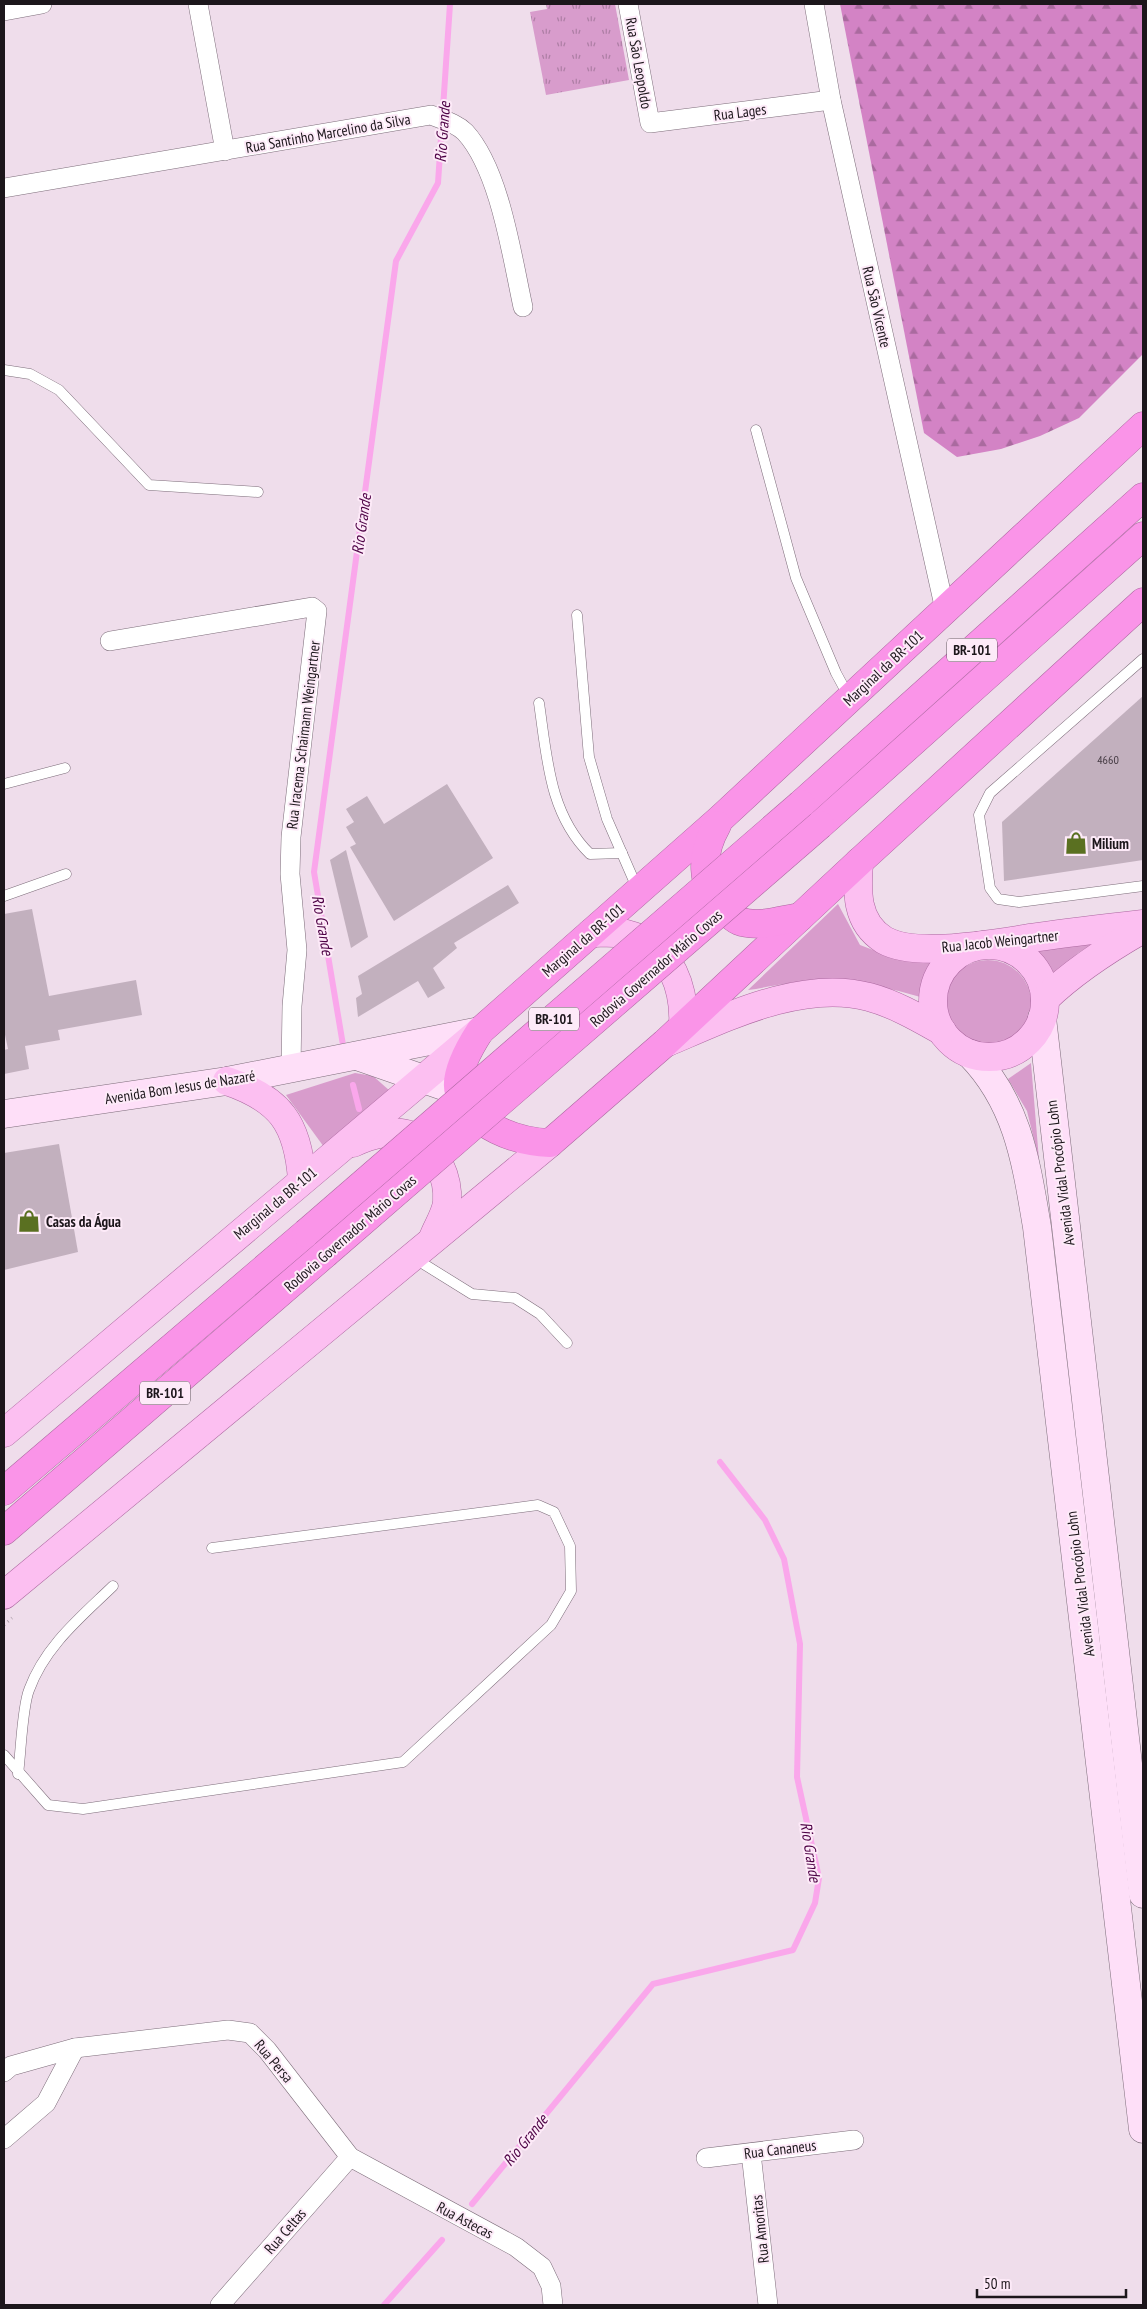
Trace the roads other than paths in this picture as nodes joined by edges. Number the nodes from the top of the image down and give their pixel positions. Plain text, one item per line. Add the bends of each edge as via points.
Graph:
1 (42, 4) edge
2 (198, 4) edge
3 (628, 4) edge
4 (814, 4) edge
5 (4, 11) edge
6 (831, 100) junction
7 (650, 123) joint
8 (224, 151) junction
9 (4, 188) edge
10 (523, 307) dead end
11 (4, 370) edge
12 (1143, 426) edge
13 (756, 430) dead end
14 (258, 492) dead end
15 (1143, 497) edge
16 (1143, 536) edge
17 (1143, 602) edge
18 (945, 610) junction
19 (577, 615) dead end
20 (110, 641) dead end
21 (1143, 659) edge
22 (850, 699) junction
23 (539, 703) dead end
24 (65, 768) dead end
25 (4, 784) edge
26 (720, 819) junction
27 (622, 853) junction
28 (859, 862) junction
29 (66, 874) dead end
30 (1143, 886) edge
31 (639, 891) junction
32 (4, 896) edge
33 (800, 917) junction
34 (1143, 924) edge
35 (1143, 929) edge
36 (591, 933) junction
37 (981, 946) junction
38 (1043, 1008) junction
39 (480, 1031) junction
40 (942, 1031) junction
41 (674, 1035) junction
42 (970, 1054) junction
43 (356, 1056) junction
44 (291, 1069) junction
45 (421, 1080) junction
46 (226, 1082) junction
47 (458, 1091) junction
48 (4, 1114) edge
49 (550, 1143) junction
50 (338, 1150) junction
51 (302, 1180) junction
52 (422, 1250) junction
53 (567, 1343) dead end
54 (4, 1432) edge
55 (52, 1450) junction
56 (4, 1483) edge
57 (4, 1491) edge
58 (4, 1531) edge
59 (212, 1548) dead end
60 (113, 1586) dead end
61 (4, 1595) edge
62 (4, 1755) edge
63 (18, 1774) junction
64 (1143, 1894) edge
65 (75, 2048) junction
66 (1139, 2065) edge
67 (4, 2072) edge
68 (1143, 2129) edge
69 (4, 2139) edge
70 (854, 2140) dead end
71 (751, 2153) junction
72 (350, 2158) junction
73 (706, 2158) dead end
74 (220, 2305) edge
75 (553, 2305) edge
76 (768, 2305) edge

1 - 5 street
2 - 8 street
3 - 7 street, Rua São Leopoldo
4 - 6 street, Rua São Vicente
6 - 7 street, Rua Lages
6 - 18 street, Rua São Vicente
8 - 9 street, Rua Santinho Marcelino da Silva
8 - 10 street, Rua Santinho Marcelino da Silva via 431,115 454,124 475,146 495,189
11 - 14 lane via 30,374 59,390 149,485
12 - 18 highway, Marginal da BR-101
13 - 22 lane via 796,578
15 - 55 highway, Rodovia Governador Mário Covas / BR-101, bridge via 801,804
16 - 58 highway, Rodovia Governador Mário Covas / BR-101, bridge via 820,825
17 - 28 highway
18 - 22 highway, Marginal da BR-101
19 - 27 lane via 589,757 607,819
20 - 44 street, Rua Iracema Schaimann Weingartner via 312,607 318,611 291,837 291,892 297,950
21 - 30 lane via 990,793 979,814 990,888 998,899 1019,902
22 - 26 highway, Marginal da BR-101
23 - 27 lane via 553,793 574,838 590,854
24 - 25 lane
26 - 31 highway, Marginal da BR-101
26 - 33 highway via 705,855 705,880 718,903 738,921 755,924
27 - 31 lane
28 - 33 highway
28 - 37 main road, Rua Jacob Weingartner via 857,896 862,914 870,928 885,940 918,949
29 - 32 lane
31 - 36 highway, Marginal da BR-101
33 - 41 highway
34 - 37 main road, Rua Jacob Weingartner
35 - 38 main road via 1092,960
36 - 39 highway, Marginal da BR-101
36 - 41 main road via 620,932 635,936 654,949 673,969 680,984 684,1007
37 - 38 main road via 999,946 1017,953 1031,965 1041,981
37 - 40 main road via 963,951 948,962 938,978 933,996 934,1014
38 - 42 main road via 1034,1034 1022,1047 1006,1055 988,1058
38 - 64 street, Avenida Vidal Procópio Lohn
39 - 43 street, Avenida Bom Jesus de Nazaré
39 - 45 main road, Marginal da BR-101
39 - 47 highway via 461,1067
40 - 41 main road via 868,996 834,993 792,997 751,1006
40 - 42 main road via 954,1045
41 - 49 highway
42 - 66 street, Avenida Vidal Procópio Lohn via 988,1072 1009,1108 1026,1164 1037,1227
43 - 44 street, Avenida Bom Jesus de Nazaré
43 - 45 street, Avenida Bom Jesus de Nazaré via 383,1063
44 - 46 street, Avenida Bom Jesus de Nazaré
45 - 47 street, Avenida Bom Jesus de Nazaré
45 - 50 main road, Marginal da BR-101
46 - 48 street, Avenida Bom Jesus de Nazaré
46 - 51 main road via 260,1095 291,1127 300,1153
47 - 49 highway via 469,1108 503,1133
49 - 52 main road
50 - 51 main road, Marginal da BR-101
50 - 52 main road via 386,1132 413,1136 432,1152 446,1178 447,1204
51 - 54 main road, Marginal da BR-101
52 - 53 lane via 472,1294 515,1298 540,1314
52 - 61 main road via 230,1405
55 - 56 highway
55 - 57 highway, Rodovia Governador Mário Covas / BR-101
59 - 63 lane via 538,1505 554,1512 570,1546 571,1591 551,1625 404,1762 83,1809 48,1805
60 - 63 lane via 65,1632 44,1660 28,1691
62 - 63 lane
65 - 67 street, Rua Persa via 11,2066
65 - 69 street via 46,2103
65 - 72 street, Rua Persa via 228,2030 250,2033 267,2050
66 - 68 street, Avenida Vidal Procópio Lohn
70 - 71 street, Rua Cananeus
71 - 73 street, Rua Cananeus
71 - 76 street, Rua Amoritas
72 - 74 street, Rua Celtas
72 - 75 street, Rua Astecas via 516,2247 542,2267 551,2286

